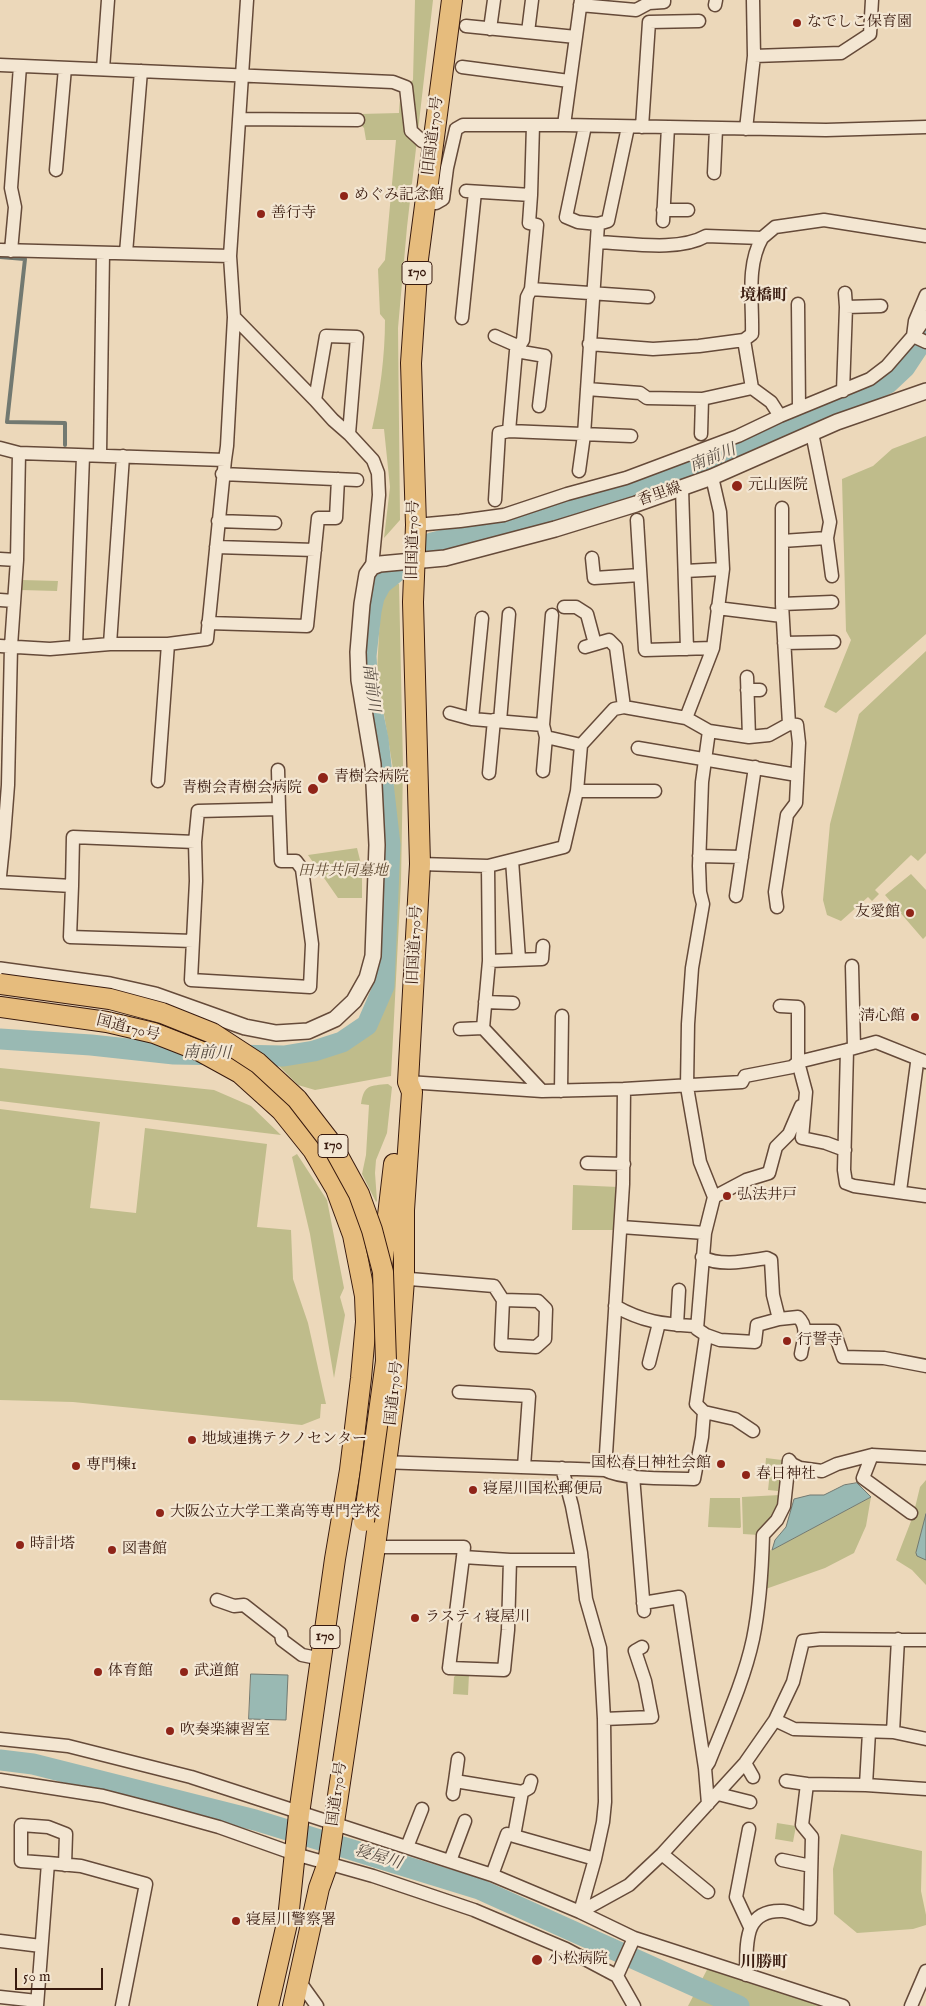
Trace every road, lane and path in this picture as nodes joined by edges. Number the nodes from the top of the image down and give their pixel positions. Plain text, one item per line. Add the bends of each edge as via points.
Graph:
1 (108, 0) edge
2 (247, 0) edge
3 (452, 0) edge
4 (494, 0) edge
5 (532, 0) edge
6 (664, 0) edge
7 (753, 0) edge
8 (872, 0) edge
9 (581, 3) edge
10 (699, 21) dead end
11 (466, 26) dead end
12 (490, 29) junction
13 (528, 32) junction
14 (576, 37) junction
15 (754, 56) junction
16 (0, 65) edge
17 (20, 66) junction
18 (462, 67) dead end
19 (65, 68) junction
20 (103, 69) junction
21 (140, 71) junction
22 (242, 75) junction
23 (569, 82) junction
24 (239, 119) junction
25 (358, 120) dead end
26 (533, 125) junction
27 (564, 125) junction
28 (585, 126) junction
29 (628, 127) junction
30 (642, 127) junction
31 (926, 127) edge
32 (668, 128) junction
33 (716, 129) junction
34 (746, 129) junction
35 (434, 139) junction
36 (56, 170) dead end
37 (714, 173) dead end
38 (531, 194) junction
39 (425, 203) junction
40 (688, 210) dead end
41 (598, 224) junction
42 (926, 236) edge
43 (762, 238) junction
44 (598, 242) junction
45 (6, 251) edge
46 (103, 253) junction
47 (126, 253) junction
48 (230, 256) junction
49 (531, 289) junction
50 (593, 292) junction
51 (845, 293) dead end
52 (926, 295) edge
53 (648, 297) dead end
54 (798, 304) dead end
55 (881, 306) dead end
56 (846, 307) junction
57 (234, 317) junction
58 (926, 317) edge
59 (462, 318) dead end
60 (495, 336) dead end
61 (913, 336) junction
62 (744, 340) junction
63 (926, 342) edge
64 (589, 344) junction
65 (518, 349) junction
66 (752, 388) junction
67 (587, 389) junction
68 (843, 391) junction
69 (926, 391) edge
70 (702, 399) junction
71 (315, 400) junction
72 (539, 406) dead end
73 (799, 408) junction
74 (780, 416) junction
75 (509, 431) junction
76 (812, 433) junction
77 (349, 434) junction
78 (701, 434) dead end
79 (584, 435) junction
80 (631, 436) dead end
81 (0, 448) edge
82 (20, 453) junction
83 (100, 455) junction
84 (83, 456) junction
85 (122, 456) junction
86 (224, 460) junction
87 (579, 471) dead end
88 (222, 474) junction
89 (712, 477) junction
90 (338, 479) junction
91 (357, 480) dead end
92 (682, 488) junction
93 (495, 500) dead end
94 (782, 508) dead end
95 (218, 520) junction
96 (638, 520) dead end
97 (275, 523) dead end
98 (416, 525) junction
99 (827, 538) junction
100 (782, 542) junction
101 (216, 547) junction
102 (315, 550) junction
103 (592, 558) dead end
104 (0, 559) edge
105 (17, 560) junction
106 (413, 561) junction
107 (372, 566) junction
108 (723, 570) junction
109 (685, 571) junction
110 (640, 575) junction
111 (832, 576) dead end
112 (0, 600) edge
113 (14, 601) junction
114 (832, 602) dead end
115 (564, 607) dead end
116 (717, 608) junction
117 (782, 610) junction
118 (509, 614) dead end
119 (552, 615) dead end
120 (482, 618) dead end
121 (208, 623) junction
122 (834, 642) dead end
123 (784, 643) junction
124 (110, 644) junction
125 (168, 644) junction
126 (5, 646) edge
127 (76, 646) junction
128 (714, 648) junction
129 (687, 649) junction
130 (747, 677) dead end
131 (5, 681) edge
132 (747, 690) junction
133 (760, 690) dead end
134 (624, 707) junction
135 (450, 713) dead end
136 (686, 718) junction
137 (472, 719) junction
138 (497, 720) junction
139 (789, 724) junction
140 (544, 731) junction
141 (710, 731) junction
142 (5, 732) edge
143 (749, 737) junction
144 (581, 744) junction
145 (638, 748) dead end
146 (705, 759) junction
147 (755, 767) junction
148 (278, 770) dead end
149 (543, 770) dead end
150 (489, 773) dead end
151 (798, 775) junction
152 (158, 781) dead end
153 (4, 785) edge
154 (577, 791) junction
155 (655, 791) dead end
156 (279, 809) junction
157 (2, 836) edge
158 (195, 842) junction
159 (699, 856) junction
160 (742, 857) junction
161 (512, 860) junction
162 (420, 864) junction
163 (488, 866) junction
164 (0, 876) edge
165 (0, 882) edge
166 (72, 886) junction
167 (736, 896) dead end
168 (777, 907) dead end
169 (193, 941) junction
170 (543, 946) dead end
171 (520, 959) junction
172 (489, 960) junction
173 (852, 966) dead end
174 (0, 970) edge
175 (0, 984) edge
176 (110, 985) junction
177 (0, 992) edge
178 (485, 1002) junction
179 (513, 1004) dead end
180 (780, 1006) dead end
181 (0, 1007) edge
182 (562, 1016) dead end
183 (483, 1028) junction
184 (460, 1029) dead end
185 (851, 1049) junction
186 (923, 1061) edge
187 (798, 1062) junction
188 (408, 1082) junction
189 (688, 1087) junction
190 (624, 1089) junction
191 (561, 1090) junction
192 (542, 1091) junction
193 (806, 1092) junction
194 (845, 1150) junction
195 (587, 1163) dead end
196 (624, 1164) junction
197 (900, 1191) junction
198 (926, 1196) edge
199 (714, 1197) junction
200 (621, 1226) junction
201 (705, 1233) junction
202 (702, 1257) junction
203 (404, 1280) junction
204 (680, 1290) dead end
205 (503, 1300) junction
206 (616, 1306) junction
207 (779, 1319) junction
208 (659, 1324) junction
209 (677, 1325) junction
210 (805, 1331) junction
211 (701, 1332) junction
212 (801, 1354) dead end
213 (649, 1363) dead end
214 (926, 1366) edge
215 (459, 1392) dead end
216 (704, 1412) junction
217 (753, 1431) dead end
218 (872, 1455) junction
219 (926, 1458) edge
220 (351, 1461) junction
221 (387, 1462) junction
222 (524, 1467) junction
223 (562, 1468) junction
224 (605, 1470) junction
225 (633, 1476) junction
226 (911, 1513) dead end
227 (375, 1547) junction
228 (463, 1557) junction
229 (510, 1560) junction
230 (582, 1560) junction
231 (218, 1600) dead end
232 (898, 1639) junction
233 (926, 1640) edge
234 (642, 1647) dead end
235 (322, 1659) junction
236 (604, 1719) junction
237 (775, 1720) junction
238 (869, 1732) junction
239 (893, 1732) junction
240 (0, 1739) edge
241 (926, 1739) edge
242 (458, 1759) dead end
243 (745, 1763) junction
244 (705, 1768) junction
245 (752, 1777) dead end
246 (0, 1780) edge
247 (531, 1781) dead end
248 (786, 1781) dead end
249 (807, 1784) junction
250 (866, 1785) junction
251 (926, 1789) edge
252 (522, 1792) junction
253 (718, 1794) junction
254 (750, 1802) dead end
255 (708, 1804) junction
256 (422, 1809) dead end
257 (299, 1814) junction
258 (465, 1821) dead end
259 (327, 1822) junction
260 (749, 1829) dead end
261 (507, 1834) dead end
262 (407, 1847) junction
263 (295, 1854) junction
264 (662, 1854) junction
265 (596, 1859) junction
266 (782, 1860) dead end
267 (322, 1861) junction
268 (450, 1861) junction
269 (48, 1863) junction
270 (66, 1865) junction
271 (811, 1866) junction
272 (492, 1875) junction
273 (708, 1892) dead end
274 (580, 1912) junction
275 (750, 1927) junction
276 (634, 1938) junction
277 (0, 1941) edge
278 (41, 1946) junction
279 (926, 1971) edge
280 (746, 1975) junction
281 (617, 1976) junction
282 (299, 1981) junction
283 (0, 1997) edge
284 (37, 2004) edge
285 (122, 2006) edge
286 (268, 2006) edge
287 (293, 2006) edge
288 (317, 2006) edge
289 (634, 2006) edge
290 (843, 2006) edge
291 (911, 2006) edge

1 - 20 street
2 - 22 street
3 - 35 highway, 旧国道170号 / 170
4 - 12 street
5 - 13 street
6 - 9 street via 636,10
7 - 15 street
8 - 15 street via 870,34 841,53
9 - 14 street
10 - 30 street via 649,22
11 - 12 street
12 - 13 street
13 - 14 street
14 - 23 street
15 - 34 street
16 - 17 street
17 - 19 street
17 - 45 street via 11,188 16,207
18 - 23 street
19 - 20 street
19 - 36 street
20 - 21 street
21 - 22 street
21 - 47 street
22 - 24 street
22 - 35 street via 393,82 406,87 411,131 422,141
23 - 27 street
24 - 25 street
24 - 48 street
26 - 27 street
26 - 38 street
26 - 39 street via 463,125 456,129 443,199
27 - 28 street
28 - 29 street
28 - 41 street via 566,217
29 - 30 street
29 - 41 street via 608,221
30 - 32 street
31 - 34 street
32 - 33 street
32 - 40 street via 663,215
33 - 34 street
33 - 37 street
35 - 39 highway, 旧国道170号 / 170
38 - 49 street via 529,223 537,225
38 - 59 street via 470,192
39 - 98 highway, 旧国道170号 / 170 via 411,363
41 - 44 street
42 - 43 street via 824,220 776,227
43 - 44 street via 706,236 679,244
43 - 62 street via 756,248 753,265 752,334
44 - 50 street
45 - 46 street
46 - 47 street
46 - 83 street
47 - 48 street
48 - 57 street
49 - 50 street
49 - 65 street via 527,298 523,340
50 - 53 street
50 - 64 street
51 - 56 street
52 - 61 street via 915,321
54 - 73 street
55 - 56 street
56 - 68 street
57 - 71 street
57 - 86 street
58 - 61 street
60 - 65 street
61 - 63 street
61 - 68 street via 887,366 870,379
62 - 64 street via 653,349
62 - 66 street
64 - 67 street
65 - 72 street via 546,356
65 - 75 street
66 - 70 street
66 - 74 street via 771,402
67 - 70 street via 640,394 647,398
67 - 79 street
68 - 73 street
69 - 76 street, 香里線
70 - 78 street
71 - 77 street
71 - 77 street via 326,336 357,338
73 - 74 street
74 - 98 street via 738,436 626,478 504,515
75 - 79 street
75 - 93 street via 499,433
76 - 89 street, 香里線
76 - 99 street via 830,522
77 - 107 street via 373,460 378,473
79 - 80 street
79 - 87 street
81 - 82 street
82 - 84 street
82 - 105 street
83 - 84 street
83 - 85 street
84 - 127 street
85 - 86 street
85 - 124 street
86 - 88 street
88 - 90 street
88 - 95 street
89 - 92 street, 香里線
89 - 108 street via 720,512
90 - 91 street
90 - 102 street via 336,518 318,518
92 - 106 street, 香里線 via 555,529 445,558
92 - 109 street
94 - 100 street
95 - 97 street
95 - 101 street
96 - 110 street
98 - 106 highway, 旧国道170号 / 170
99 - 100 street
99 - 111 street
100 - 117 street
101 - 102 street
101 - 121 street
102 - 121 street via 307,626
103 - 110 street via 594,578
104 - 105 street
105 - 113 street
106 - 107 street, 香里線
106 - 162 highway, 旧国道170号 / 170
107 - 176 street via 367,574 362,604 358,680 376,791 376,901 373,956 367,978 354,1001 335,1019 308,1031 276,1033 245,1027 155,994
108 - 109 street
108 - 116 street
109 - 129 street
110 - 129 street via 645,650
112 - 113 street
113 - 126 street
114 - 117 street
115 - 134 street via 576,607 587,614 590,645 609,640 616,647
116 - 117 street
116 - 128 street
117 - 123 street
118 - 138 street
119 - 140 street
120 - 137 street
121 - 125 street via 207,639
122 - 123 street
123 - 139 street
124 - 125 street
124 - 127 street
125 - 152 street
126 - 127 street via 50,649
126 - 131 street
128 - 129 street
128 - 136 street
130 - 132 street
131 - 142 street
132 - 133 street
132 - 143 street
134 - 136 street
134 - 144 street via 614,709
135 - 137 street
136 - 141 street
137 - 138 street
138 - 140 street
138 - 150 street
139 - 143 street via 769,735
139 - 151 street via 798,725
140 - 144 street
140 - 149 street
141 - 143 street
141 - 146 street
142 - 153 street
144 - 154 street
145 - 146 street
146 - 147 street
146 - 159 street
147 - 151 street
147 - 160 street
148 - 156 street
151 - 168 street via 796,803 787,815 775,892
153 - 157 street
154 - 155 street
154 - 161 street via 564,847
156 - 158 street via 198,811
156 - 169 street via 281,861 296,861 302,869 312,944 310,987 190,980
157 - 164 street
158 - 166 street via 74,837
158 - 169 street
159 - 160 street
159 - 189 street via 703,904 692,968
160 - 167 street
161 - 163 street
161 - 171 street
162 - 163 street
162 - 188 highway, 旧国道170号 / 170
163 - 172 street
165 - 166 street
166 - 169 street via 70,937
170 - 171 street via 542,959
171 - 172 street
172 - 178 street
173 - 185 street
174 - 176 street
175 - 259 highway, 国道170号 / 170, bridge via 110,999 162,1013 212,1033 258,1063 297,1099 331,1143 359,1194 383,1272 386,1360
176 - 177 street via 56,994
178 - 179 street
178 - 183 street
180 - 187 street via 798,1007
181 - 220 highway, 国道170号 / 170 via 107,1022 154,1033 200,1051 240,1073 281,1110 313,1150 336,1189 353,1235 365,1296 366,1322
182 - 191 street
183 - 184 street
183 - 192 street
185 - 186 street via 876,1042
185 - 187 street
185 - 194 street
186 - 197 street via 916,1063
187 - 189 street via 792,1067 745,1076 742,1082
187 - 193 street
188 - 192 street
188 - 203 highway, 国道170号 / 170 via 412,1092 404,1210
188 - 220 highway, 国道170号 / 170 via 401,1092 365,1406
189 - 190 street
189 - 199 street via 700,1162
190 - 191 street
190 - 196 street
191 - 192 street
193 - 194 street via 802,1138
193 - 199 street via 789,1134 776,1147 769,1173 746,1180
194 - 197 street via 846,1183
195 - 196 street
196 - 200 street
197 - 198 street
199 - 201 street
200 - 201 street
200 - 206 street
201 - 202 street
202 - 207 street via 730,1262 772,1260 773,1295
202 - 211 street
203 - 205 street via 494,1286
203 - 221 highway, 国道170号 / 170
204 - 209 street
205 - 205 street via 501,1345 536,1347 545,1339 546,1309 538,1301
206 - 208 street
206 - 224 street
207 - 210 street via 798,1317
207 - 211 street via 757,1325 755,1342 720,1340
208 - 209 street
208 - 213 street
209 - 211 street via 694,1326
210 - 212 street
210 - 214 street via 834,1331 843,1357 884,1358
211 - 216 street via 696,1404
215 - 222 street via 529,1396
216 - 217 street via 735,1419
216 - 225 street via 694,1479
218 - 219 street
218 - 226 street via 863,1478
218 - 244 street via 822,1471 800,1468 789,1460 784,1506 777,1520 763,1535 761,1582 747,1662
220 - 221 street
220 - 235 highway, 国道170号 / 170
221 - 222 street
221 - 227 highway, 国道170号 / 170
222 - 223 street
223 - 224 street
223 - 230 street
224 - 225 street
225 - 244 street via 643,1607 679,1597
227 - 228 street via 464,1547
227 - 259 highway, 国道170号 / 170
228 - 229 street
228 - 229 street via 449,1668 504,1670
229 - 230 street
230 - 236 street via 586,1599 600,1648
231 - 235 street via 234,1606 244,1605 302,1655
232 - 233 street
232 - 237 street via 803,1641 793,1682
232 - 239 street
234 - 236 street via 635,1651 652,1717
235 - 257 highway, 国道170号 / 170
236 - 265 street via 605,1802
237 - 238 street via 794,1730
237 - 243 street
238 - 239 street
238 - 250 street
239 - 241 street
240 - 257 street via 76,1748 191,1777
242 - 252 street via 454,1788
243 - 245 street
243 - 253 street
244 - 255 street
246 - 263 street via 103,1796 219,1827
247 - 252 street via 529,1788
248 - 249 street
249 - 250 street
249 - 271 street via 802,1825 812,1837
250 - 251 street
252 - 265 street via 514,1836
253 - 254 street
253 - 255 street
255 - 264 street
256 - 262 street
257 - 259 street
257 - 263 highway, 国道170号 / 170
258 - 268 street
259 - 262 street
259 - 267 highway, 国道170号 / 170
260 - 275 street via 736,1897
261 - 272 street
262 - 268 street
263 - 267 street
263 - 286 highway, 国道170号 / 170 via 288,1919
264 - 273 street
264 - 274 street via 630,1884
265 - 274 street
266 - 271 street
267 - 281 street via 436,1896 510,1924
267 - 282 highway, 国道170号 / 170
268 - 272 street
269 - 270 street
269 - 270 street via 21,1861 21,1826 48,1827 66,1834
269 - 278 street
270 - 285 street via 146,1884
271 - 275 street via 810,1918 776,1911 766,1914
272 - 274 street
274 - 276 street
275 - 280 street
276 - 280 street
276 - 281 street
277 - 278 street
278 - 284 street
279 - 291 street
280 - 290 street
281 - 289 street
282 - 287 highway, 国道170号 / 170
282 - 288 street
283 - 284 street

